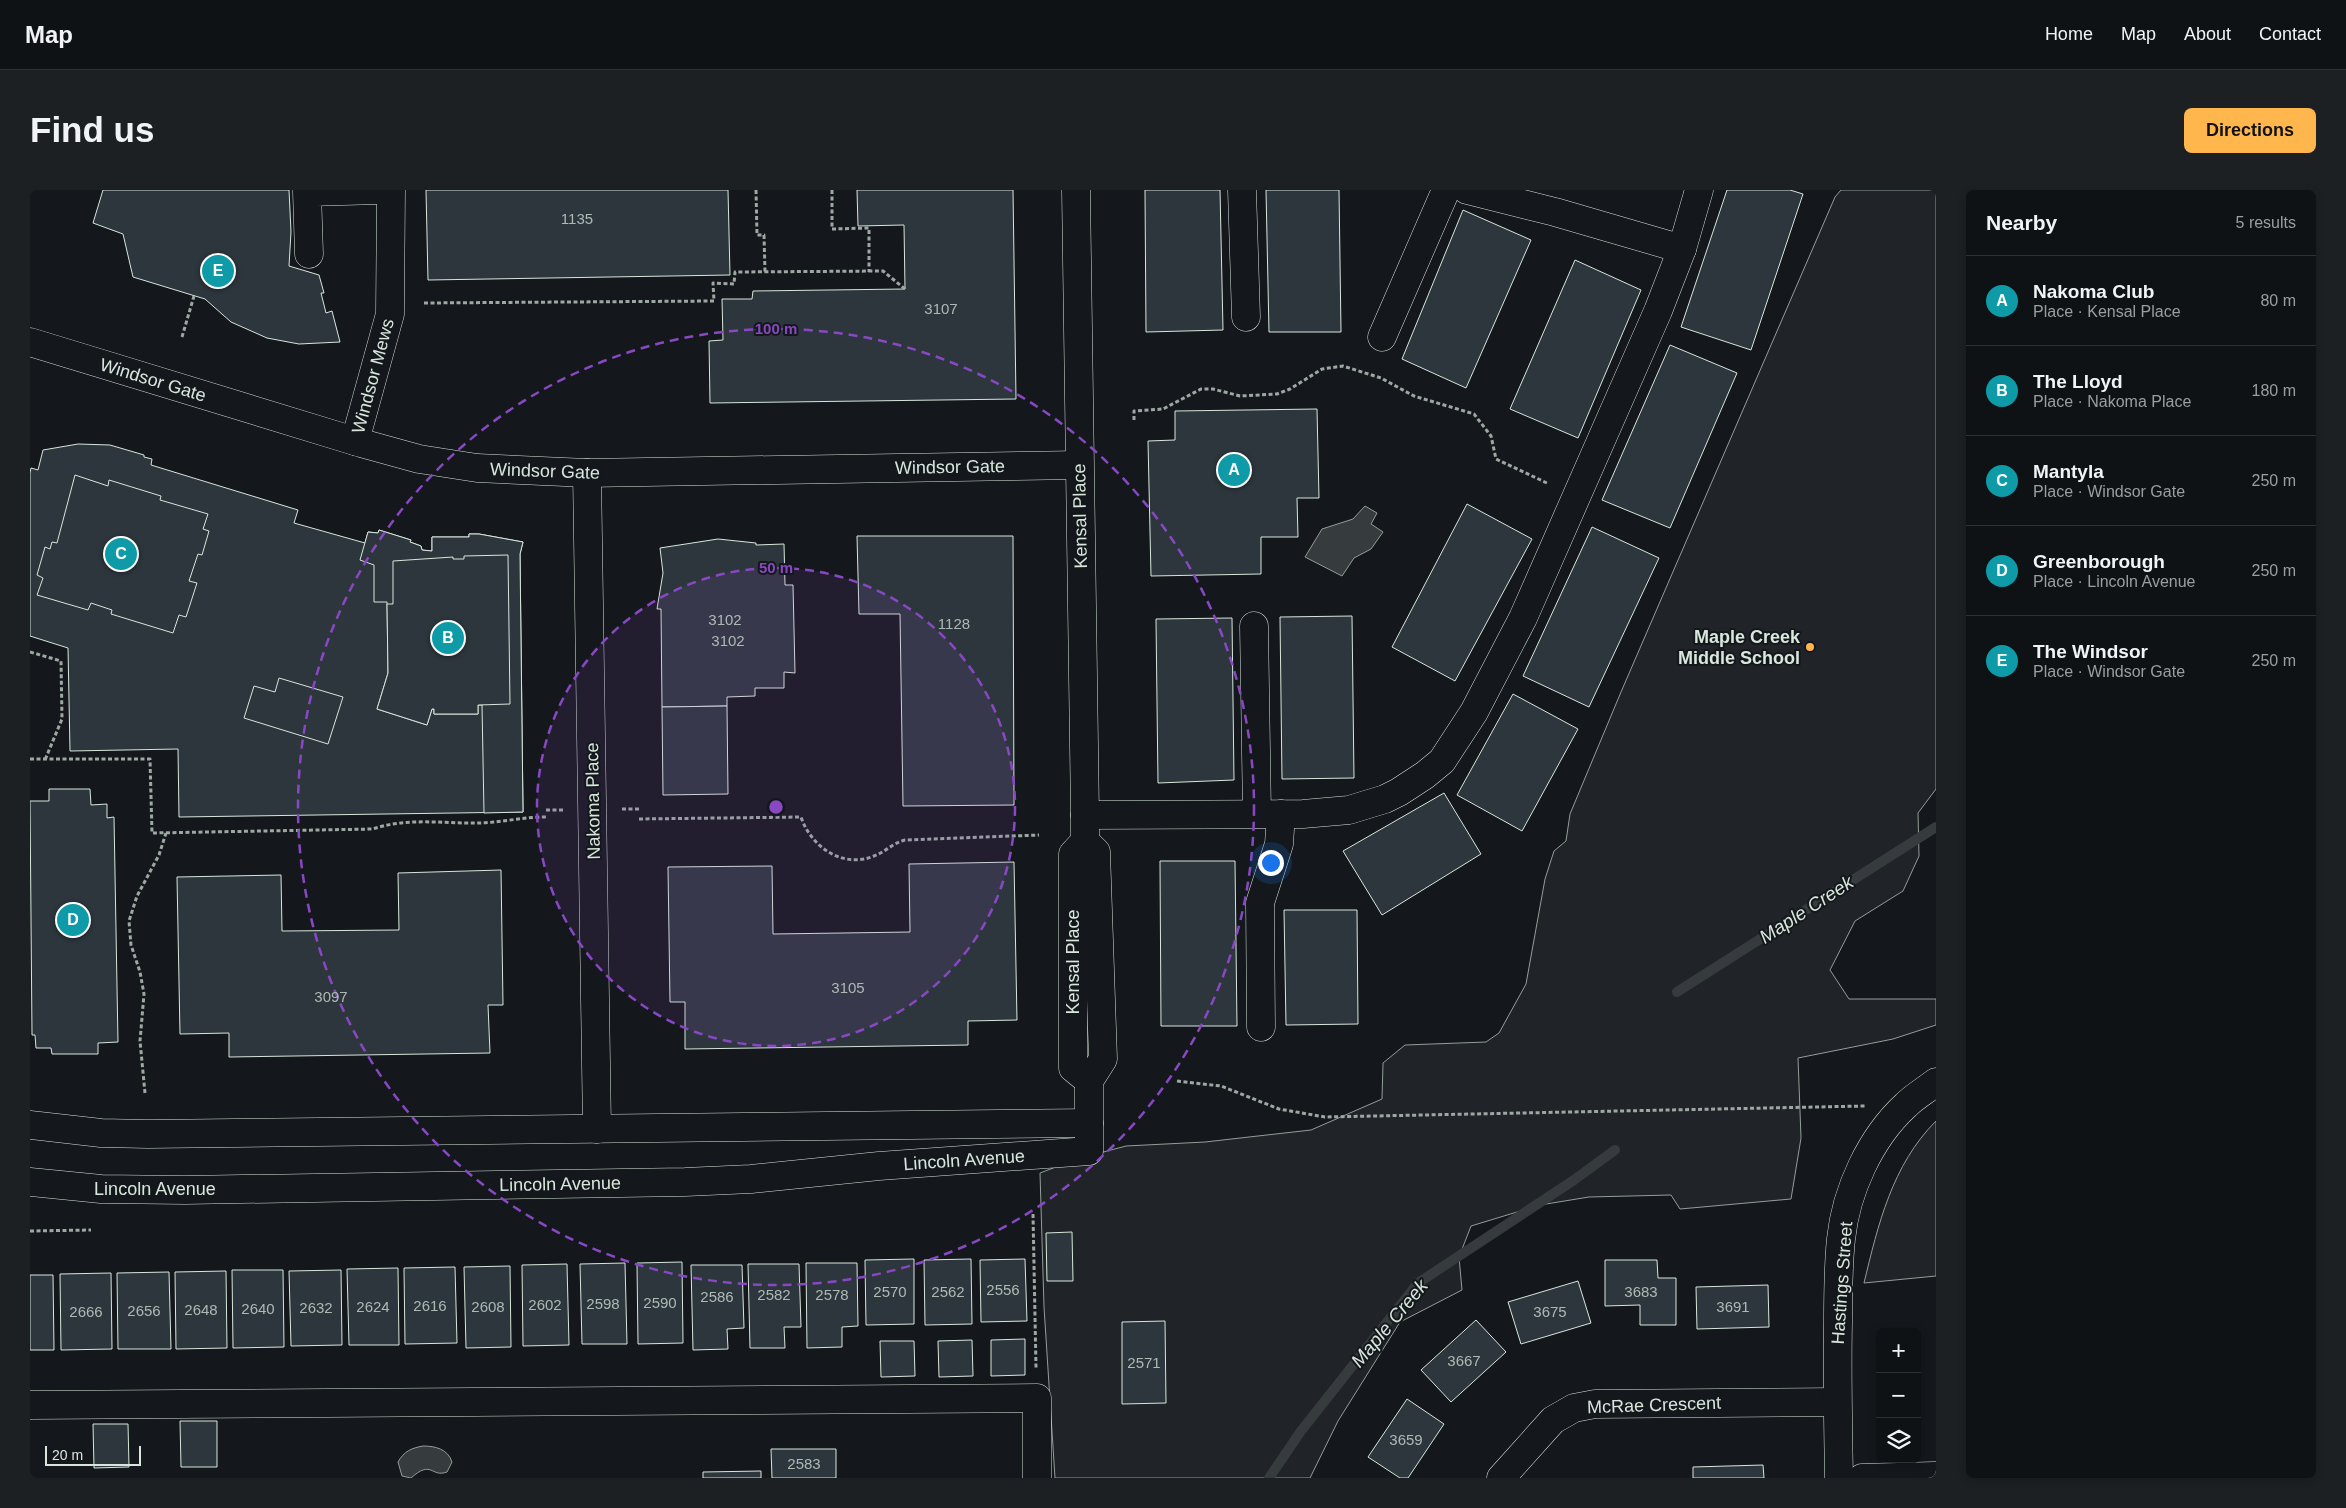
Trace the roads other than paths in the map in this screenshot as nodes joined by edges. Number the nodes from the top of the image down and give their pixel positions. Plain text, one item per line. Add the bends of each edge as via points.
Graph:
1 (379, 190) edge
2 (391, 190) edge
3 (1076, 190) edge
4 (1242, 190) edge
5 (1446, 190) edge
6 (1467, 190) edge
7 (1699, 190) edge
8 (1556, 201) edge
9 (1682, 249) junction
10 (309, 254) dead end
11 (1246, 317) dead end
12 (1382, 337) dead end
13 (30, 342) edge
14 (355, 441) junction
15 (1079, 465) junction
16 (587, 473) junction
17 (1254, 626) dead end
18 (1269, 814) junction
19 (1085, 828) junction
20 (1260, 1027) dead end
21 (1936, 1082) edge
22 (1089, 1123) junction
23 (30, 1125) edge
24 (597, 1129) junction
25 (1089, 1151) joint
26 (30, 1182) edge
27 (1836, 1402) junction
28 (30, 1405) edge
29 (1037, 1478) edge
30 (1500, 1478) edge
31 (1838, 1478) edge
32 (1862, 1478) edge
33 (1934, 1478) edge

1 - 10 street via 307,192
2 - 14 street, Windsor Mews via 390,314
3 - 15 street, Kensal Place
4 - 11 street
5 - 12 street
6 - 8 street
7 - 9 street
8 - 9 street
9 - 18 street via 1523,618 1448,754 1425,775 1385,799 1342,811
13 - 14 street, Windsor Gate
14 - 16 street, Windsor Gate via 449,465
15 - 16 street, Windsor Gate
15 - 19 street, Kensal Place
16 - 24 street, Nakoma Place
17 - 18 street
18 - 19 street
18 - 20 street via 1279,844 1260,903
19 - 22 street, Kensal Place via 1073,854 1073,1068 1089,1081
21 - 27 street, Hastings Street via 1906,1105 1884,1131 1867,1158 1850,1198 1841,1238
22 - 24 street, Lincoln Avenue
22 - 25 street, Kensal Place
23 - 24 street, Lincoln Avenue via 132,1134
25 - 26 street, Lincoln Avenue via 685,1182 176,1190 85,1188
27 - 30 street, McRae Crescent via 1595,1404 1574,1408 1553,1420
27 - 31 street, Hastings Street
28 - 29 street via 1037,1398
31 - 32 street
32 - 33 street

